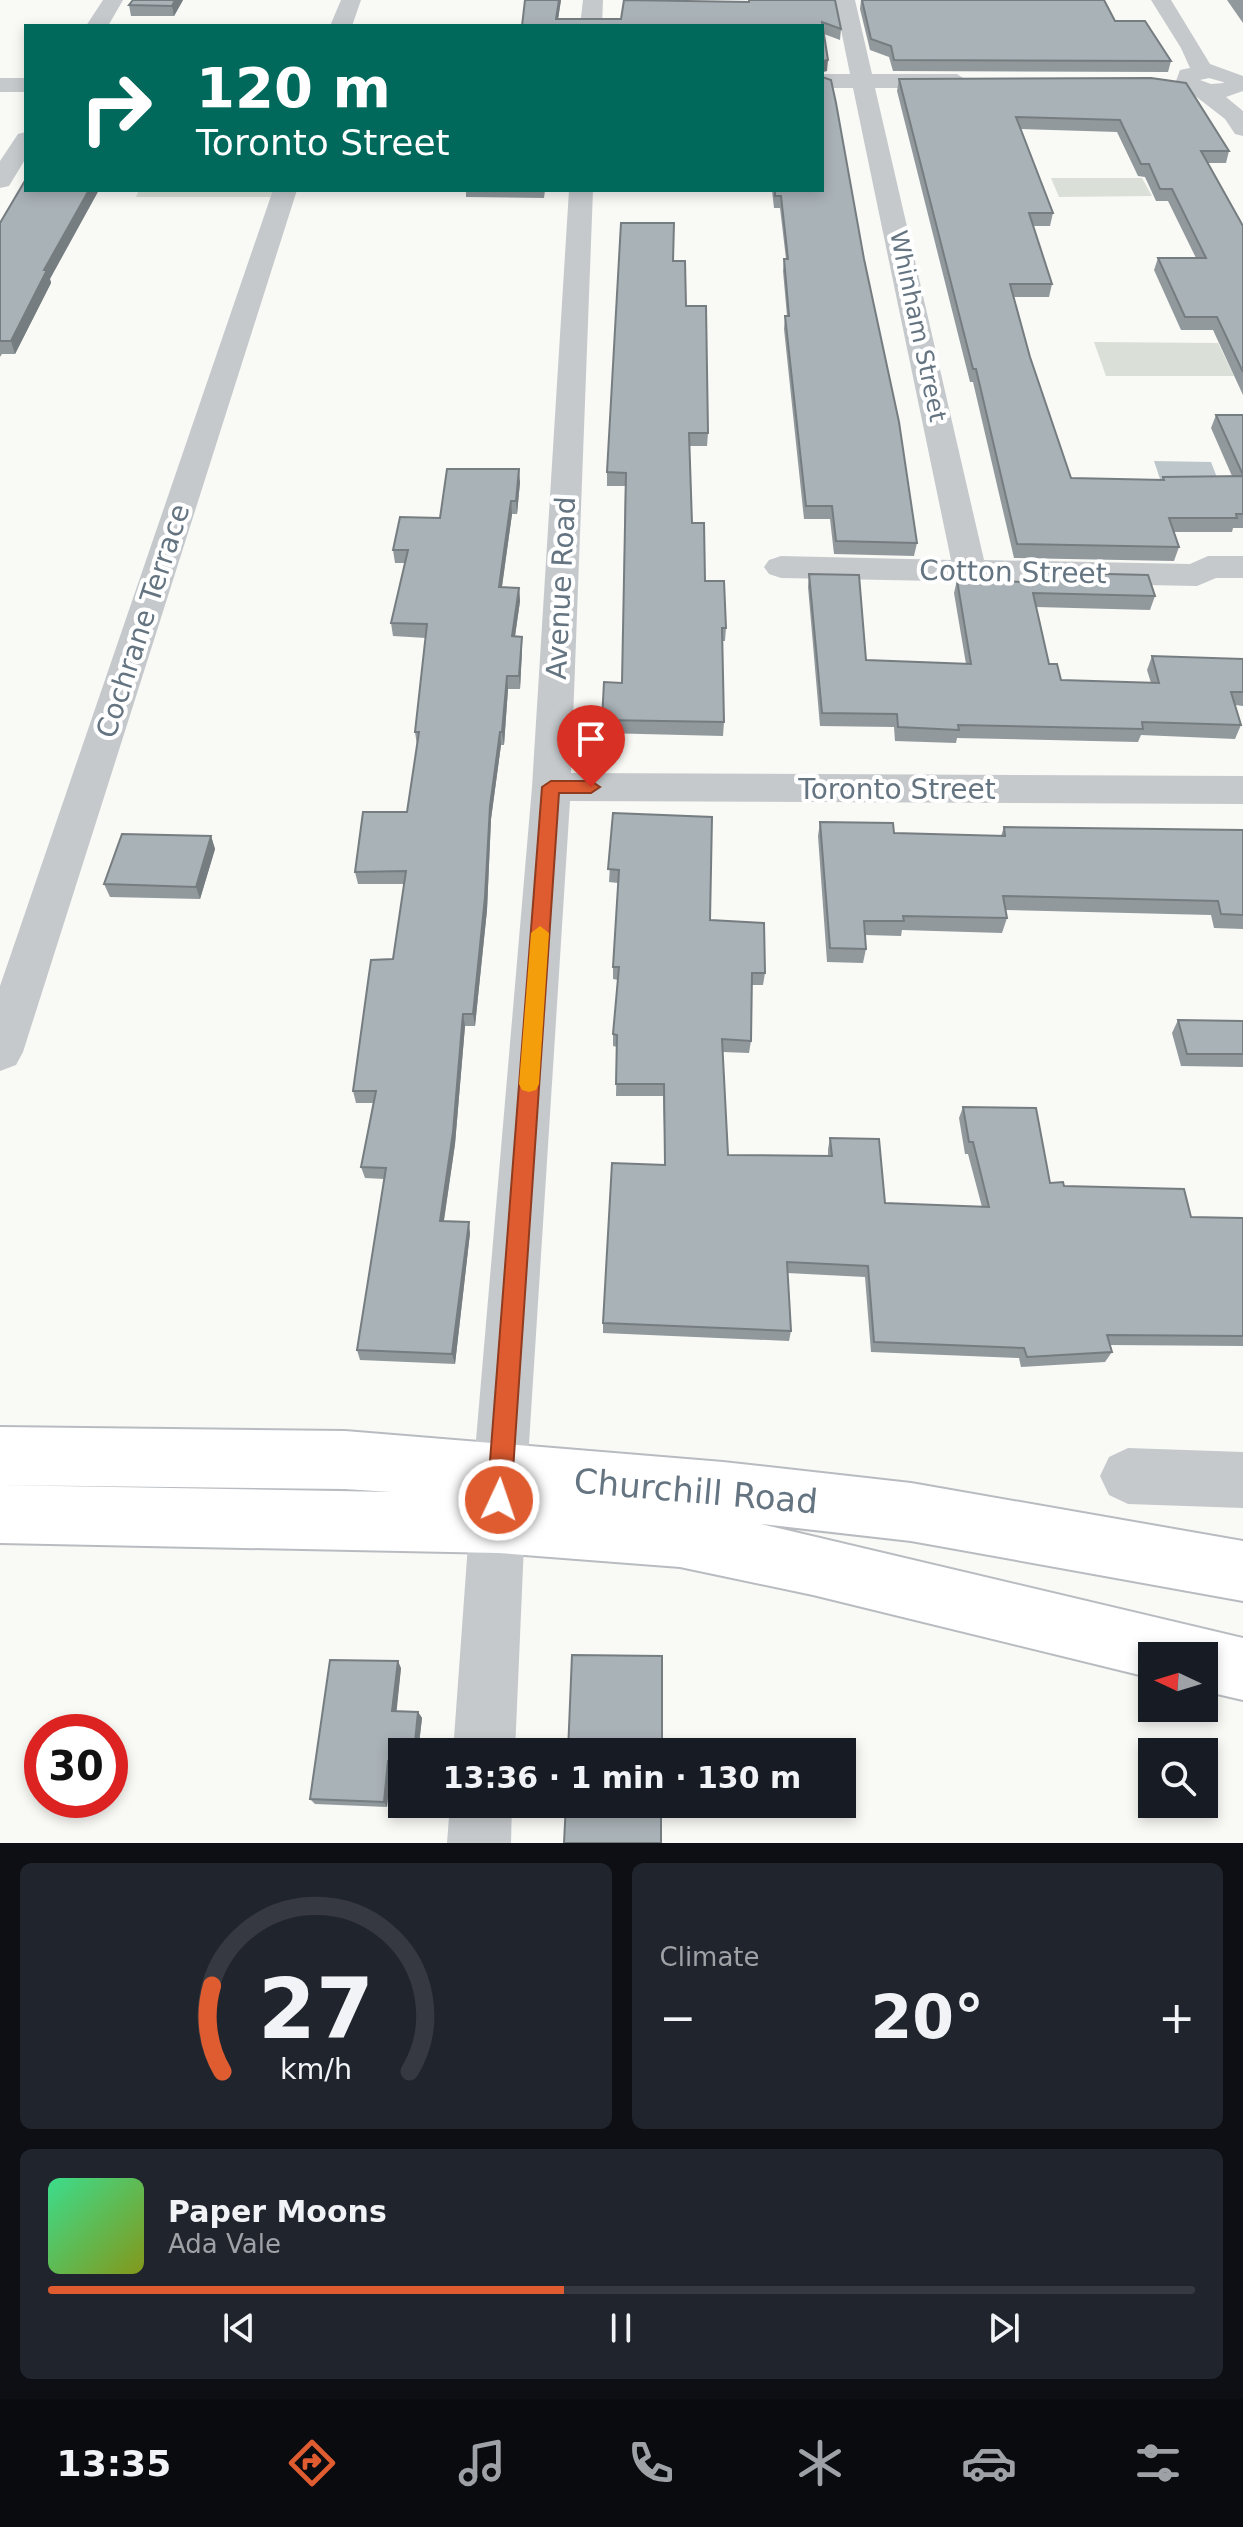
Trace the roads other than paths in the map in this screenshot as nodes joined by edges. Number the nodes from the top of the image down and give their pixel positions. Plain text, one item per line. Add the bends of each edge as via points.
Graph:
1 (113, 0) edge
2 (351, 0) edge
3 (593, 0) edge
4 (845, 0) edge
5 (1161, 0) edge
6 (98, 24) edge
7 (342, 24) edge
8 (591, 24) edge
9 (1163, 80) edge
10 (824, 81) edge
11 (865, 81) junction
12 (975, 81) edge
13 (1218, 81) edge
14 (0, 85) edge
15 (24, 85) edge
16 (1239, 122) edge
17 (24, 142) edge
18 (0, 181) edge
19 (284, 192) edge
20 (581, 192) edge
21 (781, 567) dead end
22 (1243, 567) edge
23 (970, 571) junction
24 (551, 787) junction
25 (1243, 790) edge
26 (0, 1052) edge
27 (0, 1456) edge
28 (1128, 1476) dead end
29 (1243, 1480) edge
30 (499, 1500) junction
31 (0, 1514) edge
32 (1243, 1571) edge
33 (1138, 1644) edge
34 (1218, 1663) edge
35 (1243, 1669) edge
36 (485, 1738) edge
37 (480, 1818) edge
38 (479, 1843) edge

1 - 6 street
2 - 7 street
3 - 8 street
4 - 11 street, Whinham Street
5 - 13 street
9 - 13 street
10 - 11 street
11 - 12 street
11 - 23 street, Whinham Street
13 - 16 street
14 - 15 street
17 - 18 street
19 - 26 street, Cochrane Terrace
20 - 24 street, Avenue Road
21 - 23 street, Cotton Street
22 - 23 street, Cotton Street via 1208,567 1197,575
24 - 25 street, Toronto Street
24 - 30 street, Avenue Road
27 - 30 main road, Churchill Road via 345,1460
28 - 29 street
30 - 31 main road, Churchill Road
30 - 32 main road, Churchill Road via 723,1491 896,1510
30 - 33 main road, Churchill Road via 813,1565
30 - 36 street, Avenue Road
34 - 35 main road
37 - 38 street

